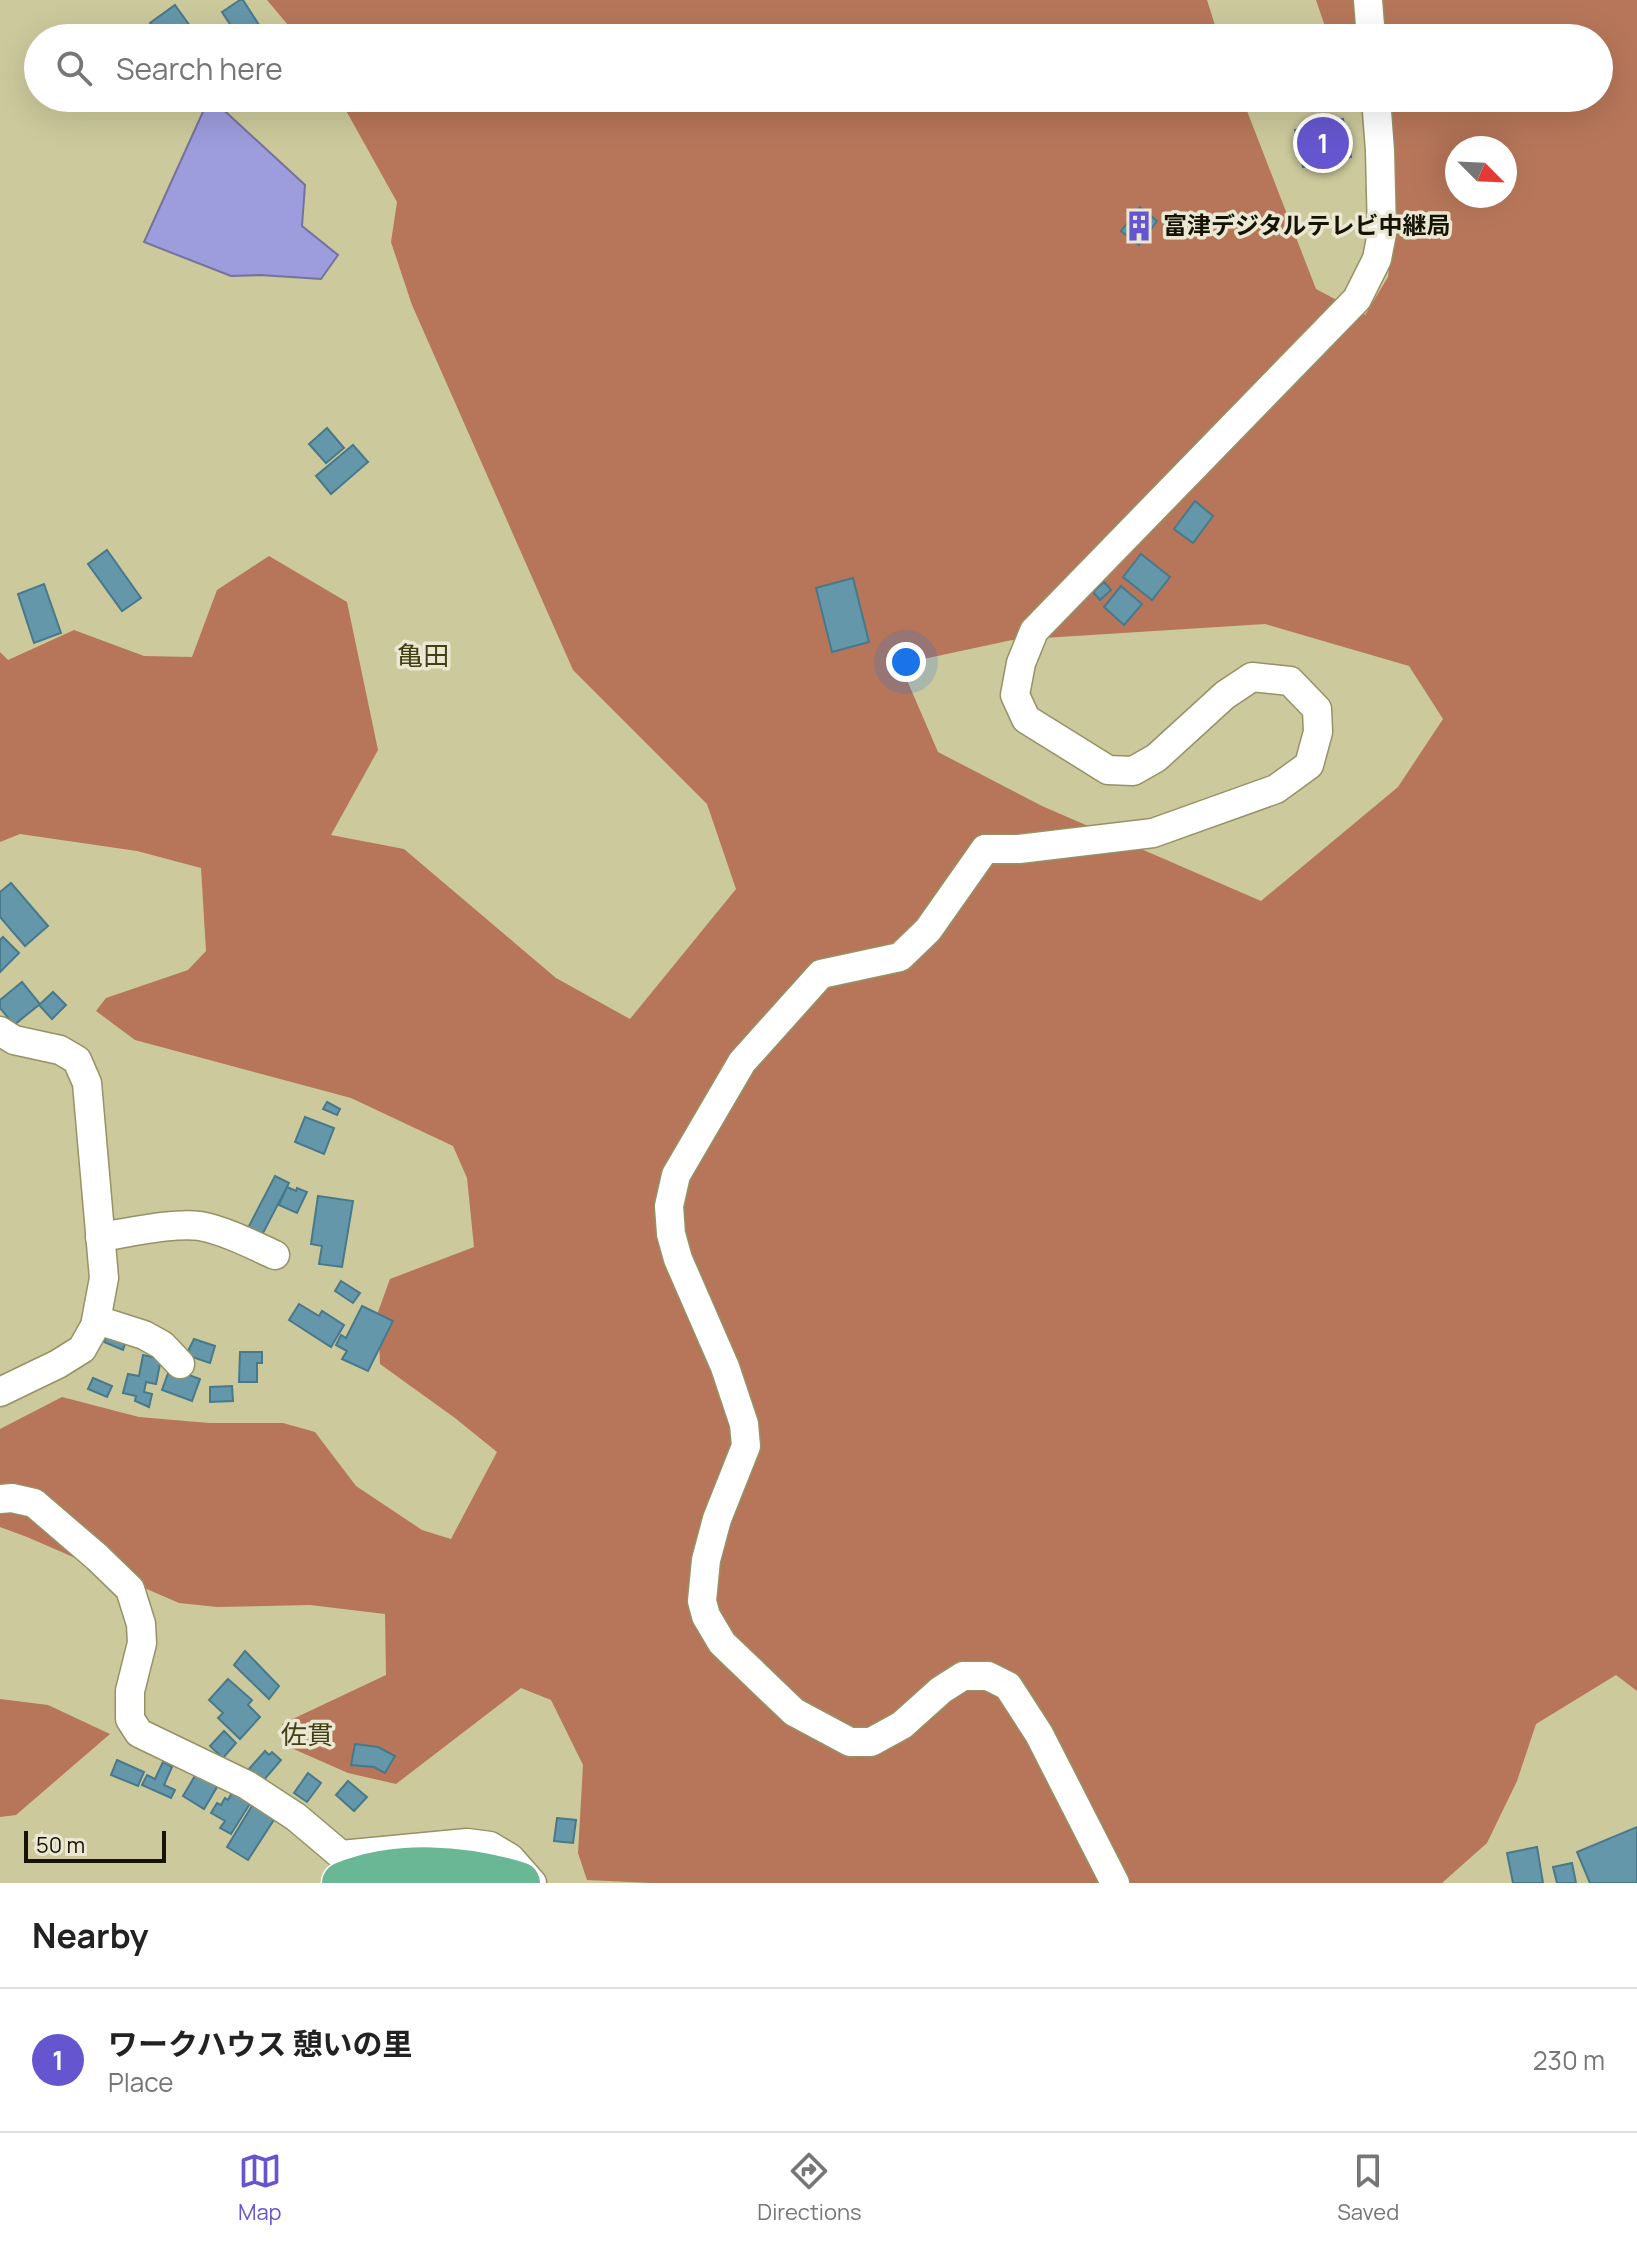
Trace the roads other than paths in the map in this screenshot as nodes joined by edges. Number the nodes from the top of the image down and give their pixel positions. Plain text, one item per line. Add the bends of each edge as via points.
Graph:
1 (1368, 0) edge
2 (1370, 24) edge
3 (1377, 112) edge
4 (0, 1031) edge
5 (100, 1237) junction
6 (275, 1255) dead end
7 (97, 1320) junction
8 (180, 1364) dead end
9 (0, 1392) edge
10 (0, 1499) edge
11 (351, 1880) edge
12 (519, 1883) edge
13 (532, 1883) edge
14 (1115, 1883) edge

1 - 2 street
3 - 14 street via 1382,233 1377,259 1357,299 1034,631 1015,695 1026,719 1108,770 1133,771 1156,758 1252,677 1290,681 1317,709 1318,732 1309,765 1276,789 1153,833 985,849 928,930 900,957 821,974 742,1062 676,1175 669,1206 678,1259 744,1424 746,1446 717,1519 703,1587 706,1616 722,1643 794,1712 850,1742 871,1742 902,1725 963,1676 988,1676 1008,1686 1039,1734
4 - 5 street via 77,1060 87,1083
5 - 6 street via 198,1226
5 - 7 street via 104,1278
7 - 8 street via 144,1335
7 - 9 street via 82,1349
10 - 13 street via 34,1503 130,1589 142,1633 130,1691 130,1719 139,1733 247,1785 341,1855 467,1843 490,1846 510,1858
11 - 12 highway via 401,1870 462,1869

